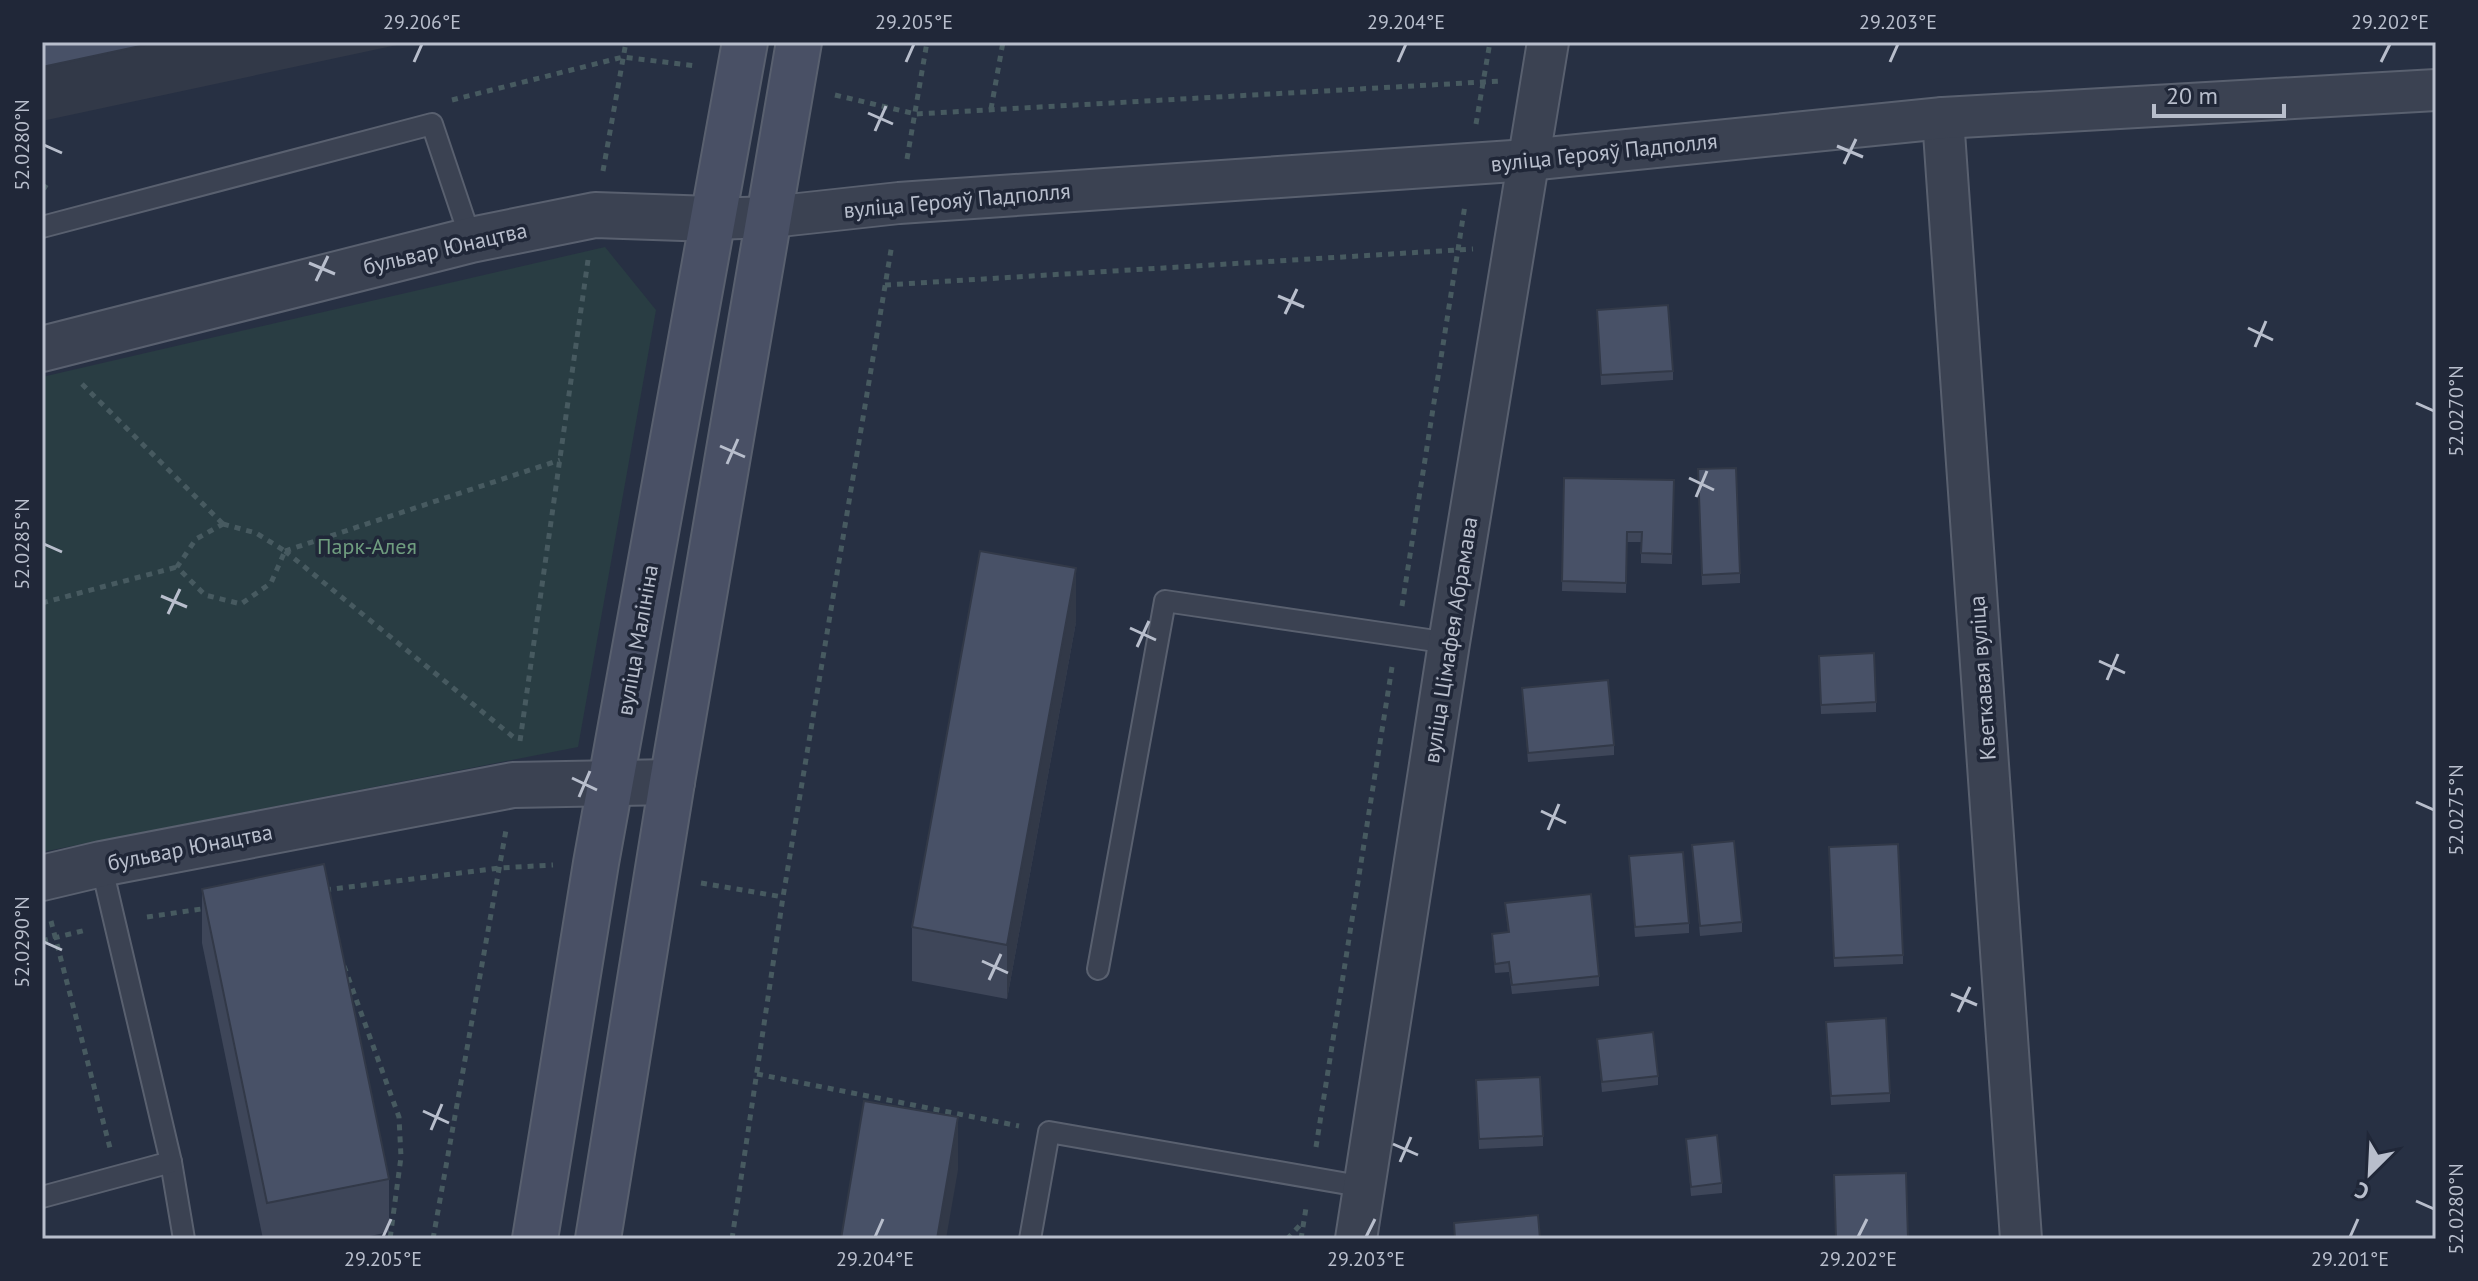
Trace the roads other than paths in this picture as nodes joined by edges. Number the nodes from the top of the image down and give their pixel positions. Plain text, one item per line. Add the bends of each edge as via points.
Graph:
1 (745, 42) edge
2 (799, 42) edge
3 (1548, 42) edge
4 (2436, 90) edge
5 (1943, 118) junction
6 (1528, 160) junction
7 (771, 217) junction
8 (712, 219) junction
9 (42, 227) edge
10 (471, 240) junction
11 (44, 348) edge
12 (1449, 643) junction
13 (672, 782) junction
14 (611, 783) junction
15 (101, 864) junction
16 (45, 896) edge
17 (1098, 969) dead end
18 (171, 1162) junction
19 (1365, 1187) junction
20 (42, 1197) edge
21 (184, 1239) edge
22 (535, 1239) edge
23 (598, 1239) edge
24 (1030, 1239) edge
25 (1356, 1239) edge
26 (2021, 1239) edge

1 - 8 main road, вуліца Малініна
2 - 7 main road
3 - 6 street, вуліца Цімафея Абрамава
4 - 5 street, вуліца Герояў Падполля
5 - 6 street, вуліца Герояў Падполля
5 - 26 street, Кветкавая вуліца
6 - 7 street, вуліца Герояў Падполля via 899,203
6 - 12 street, вуліца Цімафея Абрамава
7 - 8 street, вуліца Герояў Падполля
7 - 13 main road
8 - 10 street, бульвар Юнацтва via 595,215
8 - 14 main road, вуліца Малініна
9 - 10 lane via 432,124
10 - 11 street, бульвар Юнацтва
12 - 17 lane via 1165,601
12 - 19 street, вуліца Цімафея Абрамава
13 - 14 street, бульвар Юнацтва
13 - 23 main road
14 - 15 street, бульвар Юнацтва via 513,785
14 - 22 main road, вуліца Малініна
15 - 16 street, бульвар Юнацтва
15 - 18 lane
18 - 20 lane
18 - 21 lane
19 - 24 lane via 1049,1132
19 - 25 street, вуліца Цімафея Абрамава

